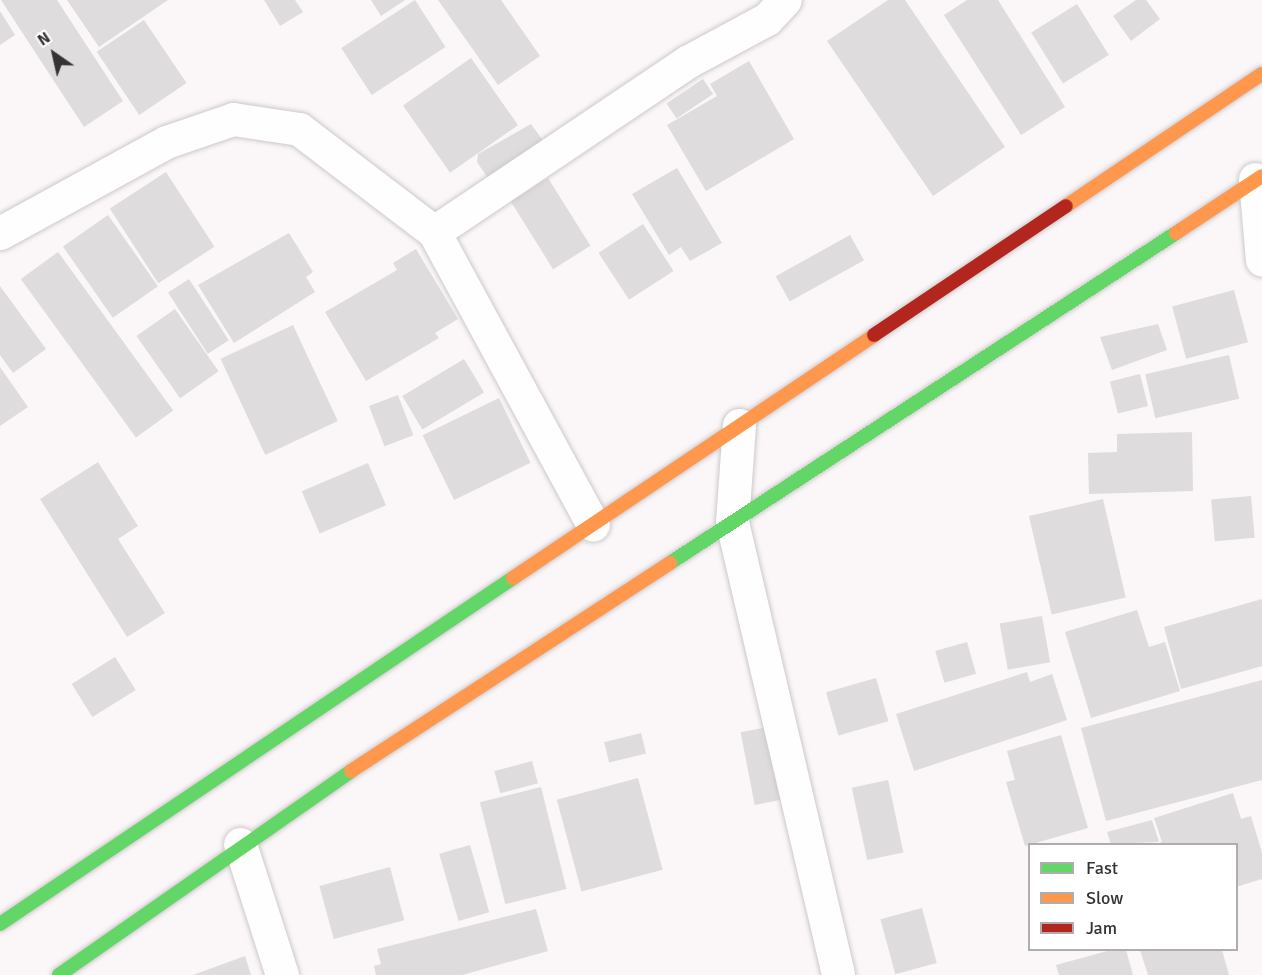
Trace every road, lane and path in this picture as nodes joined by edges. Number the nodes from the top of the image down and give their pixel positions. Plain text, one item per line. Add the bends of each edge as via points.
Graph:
1 (785, 0) edge
2 (1262, 74) edge
3 (1259, 178) edge
4 (434, 232) junction
5 (0, 233) edge
6 (1262, 260) edge
7 (739, 425) junction
8 (732, 522) junction
9 (592, 525) junction
10 (240, 844) junction
11 (0, 924) edge
12 (59, 975) edge
13 (282, 975) edge
14 (838, 975) edge

1 - 4 street via 767,19 687,62
2 - 7 street
3 - 6 street
3 - 8 street
4 - 5 street via 299,129 233,119 166,142
4 - 9 street
7 - 8 street
7 - 9 street
8 - 10 street
8 - 14 street
9 - 11 street
10 - 12 street
10 - 13 street

